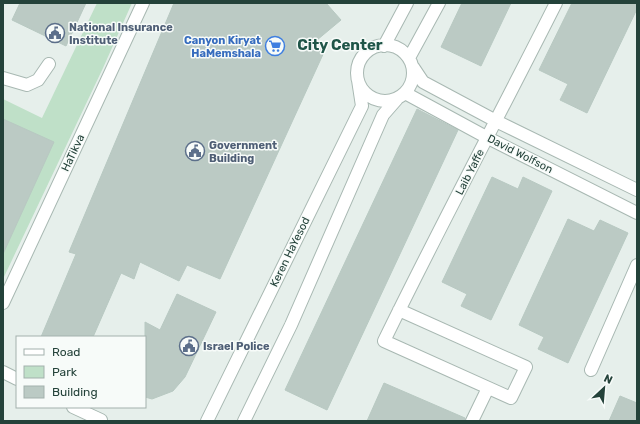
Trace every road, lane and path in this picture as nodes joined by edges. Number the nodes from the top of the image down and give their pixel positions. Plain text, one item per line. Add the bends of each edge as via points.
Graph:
1 (143, 3) edge
2 (407, 3) edge
3 (439, 3) edge
4 (556, 3) edge
5 (384, 46) junction
6 (411, 63) junction
7 (49, 64) dead end
8 (3, 78) edge
9 (358, 80) junction
10 (401, 96) junction
11 (496, 121) junction
12 (488, 138) junction
13 (637, 190) edge
14 (637, 213) edge
15 (637, 265) edge
16 (3, 303) edge
17 (400, 310) junction
18 (591, 370) dead end
19 (3, 372) edge
20 (16, 378) edge
21 (488, 388) junction
22 (75, 408) edge
23 (101, 420) edge
24 (207, 421) edge
25 (244, 421) edge
26 (472, 421) edge

1 - 16 street, HaTikva
2 - 5 street
3 - 6 street
4 - 11 street, Laib Yaffe
5 - 6 street via 389,45 404,52
5 - 9 street via 372,48 365,53 359,61
6 - 10 street via 411,85
6 - 11 street, David Wolfson via 424,82
7 - 8 street via 38,80 27,85
9 - 10 street via 362,89 378,100 388,101
9 - 24 street, Keren HaYesod via 362,106
10 - 12 street, David Wolfson
10 - 25 street via 383,115 291,325
11 - 12 street, Laib Yaffe
11 - 13 street, David Wolfson
12 - 14 street, David Wolfson
12 - 17 street, Laib Yaffe
15 - 18 street
17 - 21 street, Laib Yaffe via 384,341
17 - 21 street via 526,366 511,398
19 - 20 street
21 - 26 street
22 - 23 street

